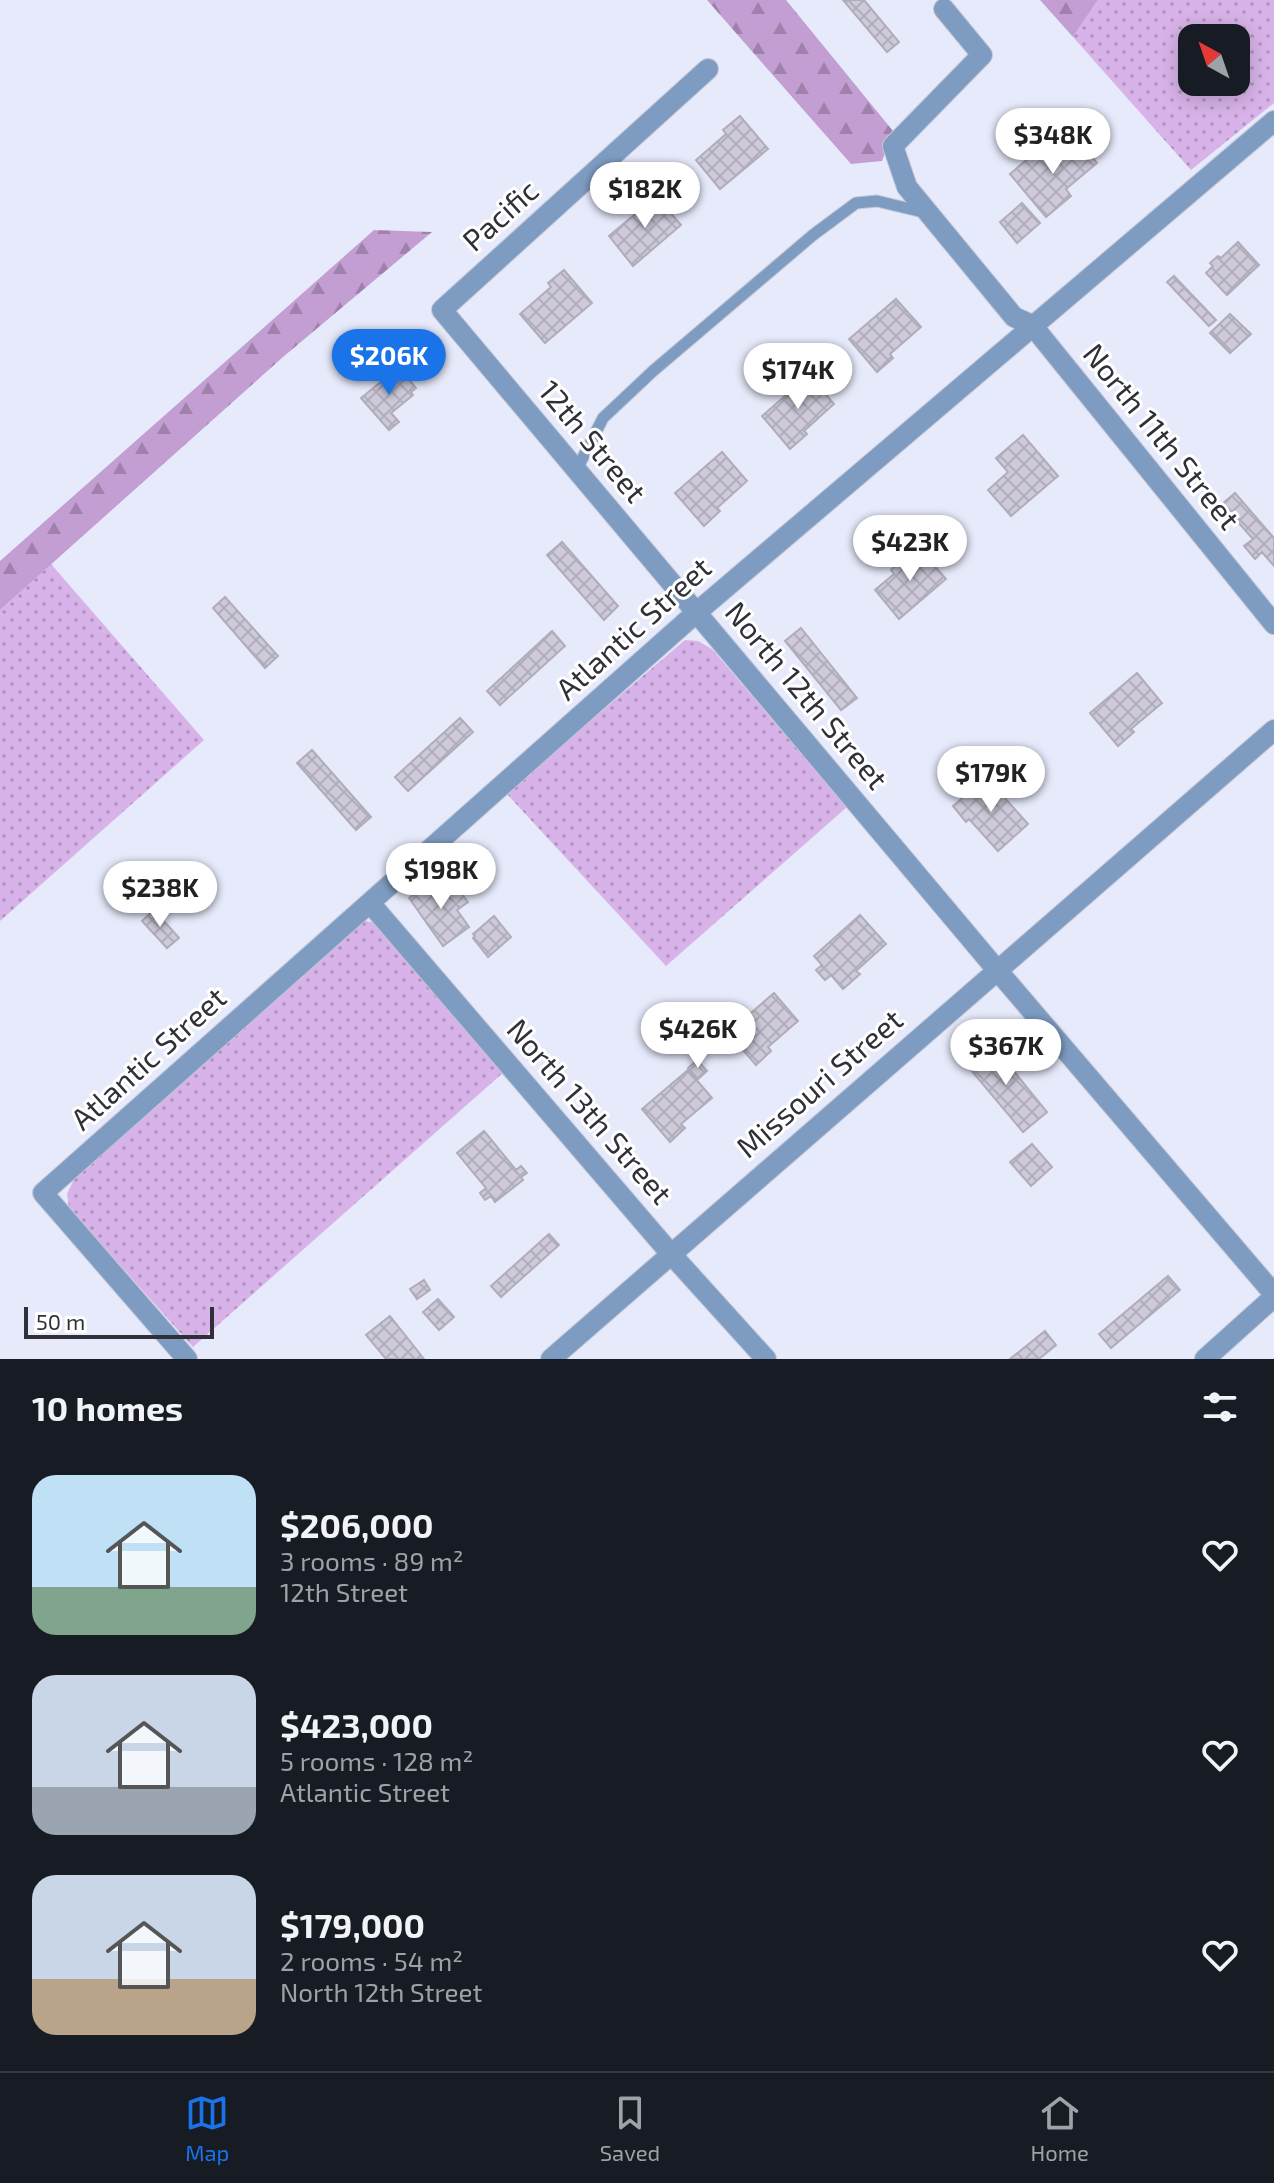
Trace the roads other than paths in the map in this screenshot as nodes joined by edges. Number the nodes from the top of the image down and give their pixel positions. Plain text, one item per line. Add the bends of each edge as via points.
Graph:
1 (944, 9) dead end
2 (708, 69) dead end
3 (1274, 121) edge
4 (929, 213) junction
5 (442, 310) joint
6 (1032, 325) junction
7 (576, 471) junction
8 (697, 612) junction
9 (1274, 624) edge
10 (1274, 730) edge
11 (370, 903) junction
12 (997, 970) junction
13 (671, 1254) junction
14 (1274, 1295) edge
15 (187, 1359) edge
16 (551, 1359) edge
17 (766, 1359) edge
18 (1205, 1359) edge

1 - 4 street, North 11th Street via 982,55 893,146 907,187
2 - 5 street, Pacific
3 - 6 street, Atlantic Street
4 - 6 street, North 11th Street via 1014,317
4 - 7 lane via 877,201 856,203 603,418
5 - 7 street, 12th Street
6 - 8 street, Atlantic Street
6 - 9 street, North 11th Street
7 - 8 street, 12th Street
8 - 11 street, Atlantic Street
8 - 12 street, North 12th Street
10 - 12 street, Missouri Street
11 - 13 street, North 13th Street
11 - 15 street, Atlantic Street via 43,1193
12 - 13 street, Missouri Street
12 - 14 street, North 12th Street
13 - 16 street, Missouri Street
13 - 17 street, North 13th Street
14 - 18 street

